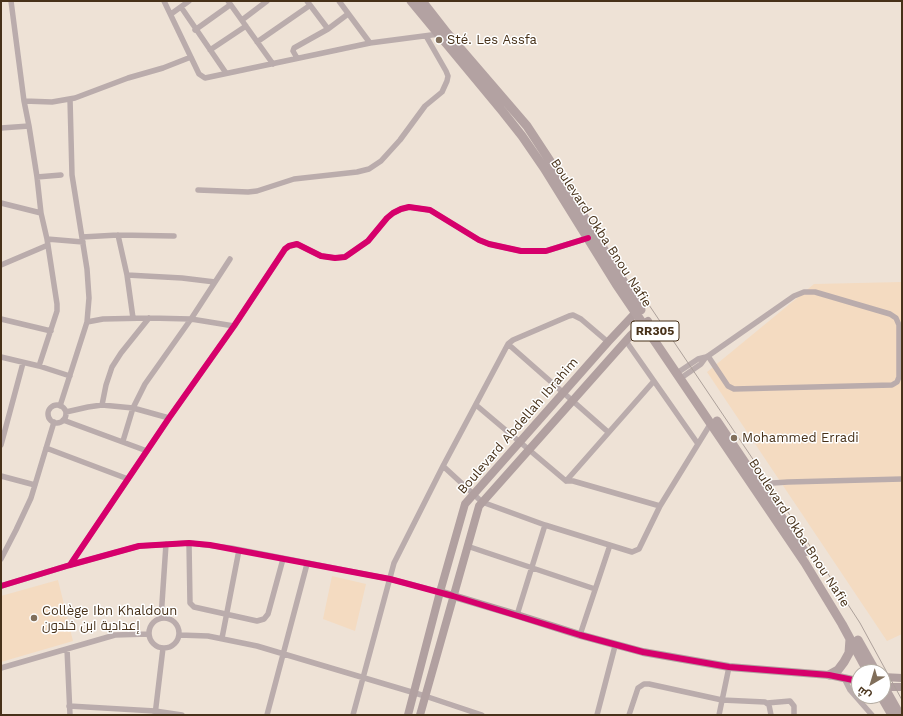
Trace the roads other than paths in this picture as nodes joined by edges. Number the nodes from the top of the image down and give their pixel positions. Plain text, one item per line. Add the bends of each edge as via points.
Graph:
1 (11, 1) edge
2 (164, 1) edge
3 (189, 1) edge
4 (267, 1) edge
5 (339, 1) edge
6 (411, 1) edge
7 (422, 1) edge
8 (229, 3) edge
9 (308, 3) edge
10 (181, 7) junction
11 (171, 14) junction
12 (348, 14) junction
13 (242, 20) junction
14 (246, 26) junction
15 (328, 29) junction
16 (196, 30) junction
17 (439, 34) junction
18 (426, 36) junction
19 (257, 42) junction
20 (370, 43) junction
21 (210, 50) junction
22 (191, 57) junction
23 (297, 58) junction
24 (273, 64) junction
25 (226, 73) junction
26 (70, 99) junction
27 (24, 101) junction
28 (29, 126) junction
29 (1, 128) edge
30 (61, 175) dead end
31 (37, 177) junction
32 (198, 190) dead end
33 (1, 203) edge
34 (41, 213) junction
35 (118, 235) junction
36 (174, 236) dead end
37 (588, 238) junction
38 (82, 240) junction
39 (48, 242) junction
40 (230, 259) dead end
41 (1, 265) edge
42 (127, 275) junction
43 (215, 282) junction
44 (638, 310) junction
45 (133, 318) junction
46 (149, 318) junction
47 (1, 319) edge
48 (192, 320) junction
49 (87, 322) junction
50 (646, 322) junction
51 (234, 326) junction
52 (51, 330) junction
53 (626, 341) junction
54 (608, 342) junction
55 (508, 344) junction
56 (1, 357) edge
57 (707, 357) junction
58 (23, 363) junction
59 (39, 366) junction
60 (681, 374) junction
61 (70, 376) junction
62 (654, 381) junction
63 (564, 393) junction
64 (572, 401) junction
65 (102, 405) junction
66 (476, 405) junction
67 (60, 406) junction
68 (133, 408) junction
69 (66, 412) junction
70 (169, 418) junction
71 (63, 420) junction
72 (54, 422) junction
73 (711, 423) junction
74 (608, 432) junction
75 (123, 441) junction
76 (519, 442) junction
77 (698, 444) junction
78 (1, 446) edge
79 (46, 448) junction
80 (529, 449) junction
81 (147, 451) junction
82 (443, 466) junction
83 (1, 476) edge
84 (128, 479) junction
85 (902, 480) edge
86 (566, 481) junction
87 (756, 484) junction
88 (35, 485) junction
89 (473, 494) junction
90 (482, 502) junction
91 (660, 506) junction
92 (545, 525) junction
93 (189, 543) junction
94 (166, 544) junction
95 (610, 545) junction
96 (467, 546) junction
97 (239, 550) junction
98 (1, 559) edge
99 (283, 559) junction
100 (307, 564) junction
101 (70, 565) junction
102 (531, 567) junction
103 (390, 579) junction
104 (1, 586) edge
105 (595, 589) junction
106 (440, 592) junction
107 (453, 596) junction
108 (226, 614) junction
109 (516, 615) junction
110 (161, 618) junction
111 (148, 634) junction
112 (179, 634) junction
113 (580, 635) junction
114 (222, 638) junction
115 (850, 638) junction
116 (615, 646) junction
117 (163, 648) junction
118 (67, 649) junction
119 (283, 653) junction
120 (864, 664) edge
121 (871, 664) edge
122 (729, 667) junction
123 (1, 668) edge
124 (829, 676) junction
125 (363, 677) junction
126 (891, 677) edge
127 (844, 678) junction
128 (902, 678) edge
129 (851, 679) edge
130 (902, 687) edge
131 (891, 688) edge
132 (413, 692) junction
133 (425, 696) junction
134 (722, 700) junction
135 (891, 701) edge
136 (767, 703) junction
137 (888, 704) edge
138 (70, 706) junction
139 (155, 713) edge
140 (70, 715) edge
141 (182, 715) edge
142 (267, 715) edge
143 (353, 715) edge
144 (408, 715) edge
145 (420, 715) edge
146 (482, 715) edge
147 (597, 715) edge
148 (630, 715) edge
149 (719, 715) edge
150 (771, 715) edge
151 (794, 715) edge
152 (872, 715) edge
153 (892, 715) edge
154 (900, 715) edge

1 - 27 street
2 - 11 street
3 - 10 street
4 - 13 street
5 - 12 street
6 - 17 main road, Boulevard Okba Bnou Nafie / RR305
7 - 44 main road, Boulevard Okba Bnou Nafie / RR305 via 527,126
8 - 13 street
8 - 16 street
9 - 15 street
9 - 19 street
10 - 11 street
10 - 16 street
11 - 22 street
12 - 15 street
12 - 20 street
13 - 14 street
14 - 19 street
14 - 21 street
15 - 23 street via 294,48
16 - 21 street
17 - 18 street
17 - 37 main road, Boulevard Okba Bnou Nafie / RR305 via 522,136
18 - 20 street
18 - 32 street via 446,71 447,81 442,92 426,106 381,161 357,172 294,179 248,192
19 - 24 street
20 - 23 street
21 - 25 street
22 - 25 street via 205,78
22 - 26 street
23 - 24 street
24 - 25 street
26 - 27 street via 52,102
26 - 38 street via 72,175
27 - 28 street
28 - 29 street
28 - 31 street
30 - 31 street
31 - 34 street
33 - 34 street
34 - 39 street
35 - 36 street
35 - 38 street
35 - 42 street
37 - 44 main road, Boulevard Okba Bnou Nafie / RR305 via 616,284
37 - 51 street via 546,251 521,251 489,244 430,210 409,207 387,218 368,241 345,257 321,256 297,244 289,246
38 - 39 street
38 - 49 street via 89,298
39 - 41 street
39 - 52 street via 57,304
40 - 43 street
42 - 43 street
42 - 45 street
43 - 48 street
44 - 50 main road, Boulevard Okba Bnou Nafie / RR305
44 - 54 street, Boulevard Abdellah Ibrahim
45 - 46 street
45 - 49 street
46 - 48 street
46 - 65 street via 112,367
47 - 52 street
48 - 51 street
48 - 68 street via 145,384
49 - 61 street
50 - 53 street, Boulevard Abdellah Ibrahim
50 - 60 main road, Boulevard Okba Bnou Nafie / RR305
51 - 70 street
52 - 59 street
53 - 62 street
53 - 64 street, Boulevard Abdellah Ibrahim
54 - 55 street via 581,319 569,316
54 - 63 street, Boulevard Abdellah Ibrahim
55 - 63 street
55 - 66 street
56 - 58 street
57 - 57 street via 726,384 734,389 892,385 899,377 898,323 890,314 815,292 804,292 794,296
57 - 60 street via 701,364
58 - 59 street
58 - 78 street
59 - 61 street
60 - 73 main road, Boulevard Okba Bnou Nafie / RR305
60 - 87 main road, Boulevard Okba Bnou Nafie / RR305
61 - 67 street
62 - 74 street
62 - 77 street
63 - 64 street
63 - 76 street, Boulevard Abdellah Ibrahim
64 - 74 street
64 - 80 street, Boulevard Abdellah Ibrahim
65 - 68 street
65 - 69 street
66 - 76 street
66 - 82 street
67 - 69 street
67 - 72 street via 55,406 49,411 49,417
68 - 70 street
68 - 75 street
69 - 71 street
70 - 81 street
71 - 72 street
71 - 75 street
72 - 79 street
73 - 77 street
73 - 87 main road, Boulevard Okba Bnou Nafie / RR305
74 - 86 street
75 - 81 street
76 - 80 street
76 - 89 street, Boulevard Abdellah Ibrahim
77 - 91 street
79 - 84 street
79 - 88 street
80 - 86 street
80 - 90 street, Boulevard Abdellah Ibrahim
81 - 84 street
82 - 89 street
82 - 103 street via 402,546 391,570
83 - 88 street
84 - 101 street
85 - 87 street
86 - 91 street
87 - 115 main road, Boulevard Okba Bnou Nafie / RR305
87 - 121 main road, Boulevard Okba Bnou Nafie / RR305 via 817,570
88 - 98 street via 23,516
89 - 90 street
89 - 106 street, Boulevard Abdellah Ibrahim via 465,504
90 - 92 street
90 - 96 street, Boulevard Abdellah Ibrahim
91 - 95 street via 639,550 632,552
92 - 95 street
92 - 102 street
93 - 94 street
93 - 97 street
93 - 108 street via 190,603 194,607
94 - 101 street via 139,546
94 - 110 street
95 - 105 street
96 - 102 street
96 - 107 street, Boulevard Abdellah Ibrahim
97 - 99 street
97 - 108 street
99 - 100 street
99 - 108 street via 268,614 264,619 257,621
100 - 103 street
100 - 119 street
101 - 104 street
102 - 105 street
102 - 109 street
103 - 106 street
103 - 125 street
105 - 113 street
106 - 107 street
106 - 132 street, Boulevard Abdellah Ibrahim
107 - 109 street
107 - 133 street, Boulevard Abdellah Ibrahim
108 - 114 street
109 - 113 street
110 - 111 street via 154,621
110 - 112 street via 168,618 174,622
111 - 117 street via 153,644
111 - 118 street via 115,635
112 - 114 street
112 - 117 street via 174,645
113 - 116 street
114 - 119 street
115 - 120 main road, Boulevard Okba Bnou Nafie / RR305
115 - 124 main road via 847,658
116 - 122 street
116 - 147 street
117 - 139 street
118 - 123 street
118 - 138 street
119 - 125 street
119 - 142 street
122 - 124 street
122 - 134 street
124 - 127 street
125 - 132 street
125 - 143 street
126 - 128 street
127 - 129 street
127 - 152 street via 850,690
130 - 131 street
132 - 133 street
132 - 144 street, Boulevard Abdellah Ibrahim
133 - 145 street, Boulevard Abdellah Ibrahim
133 - 146 street
134 - 136 street
134 - 148 street via 646,684 638,688
134 - 149 street
135 - 154 main road
136 - 150 street
136 - 151 street via 790,701 794,706
137 - 153 main road
138 - 139 street
138 - 140 street
139 - 141 street

